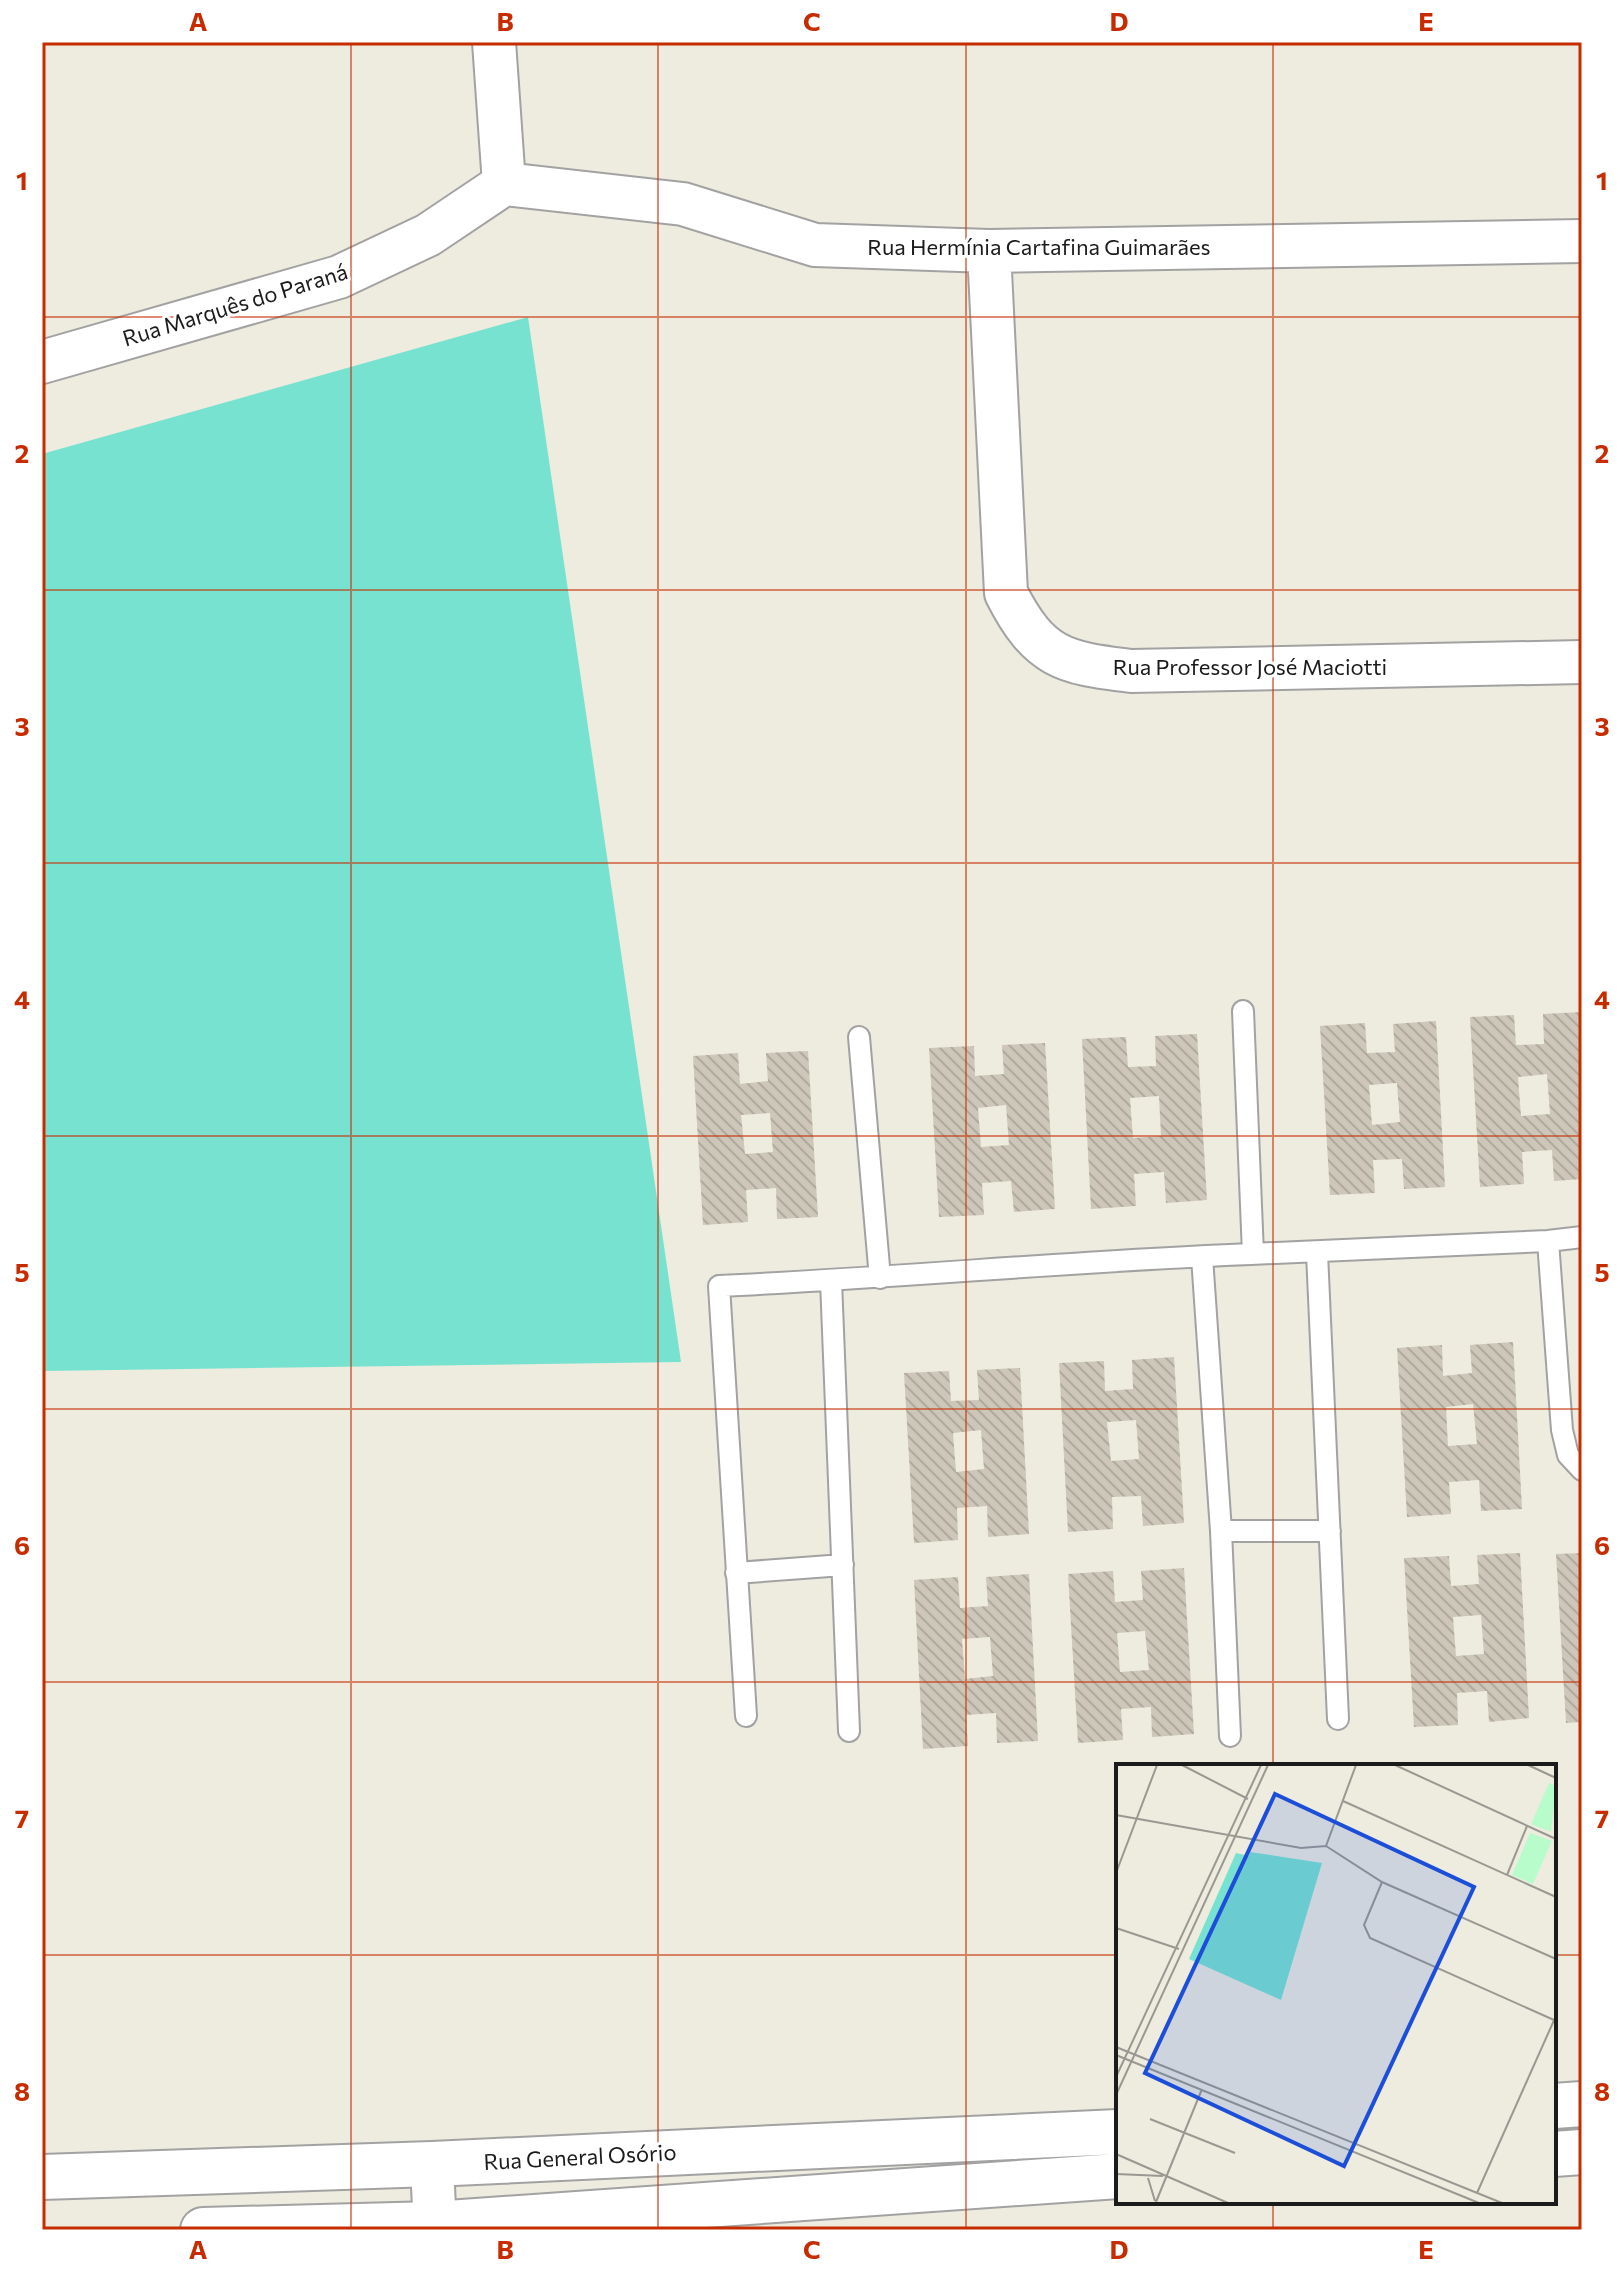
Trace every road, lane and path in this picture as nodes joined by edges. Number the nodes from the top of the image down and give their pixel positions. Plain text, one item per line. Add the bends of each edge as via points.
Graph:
1 (494, 42) edge
2 (504, 184) junction
3 (1582, 241) edge
4 (989, 251) junction
5 (42, 362) edge
6 (1582, 662) edge
7 (1243, 1011) dead end
8 (859, 1037) dead end
9 (1582, 1237) edge
10 (1548, 1241) junction
11 (1317, 1253) junction
12 (1253, 1254) junction
13 (1202, 1257) junction
14 (880, 1278) junction
15 (831, 1281) junction
16 (1582, 1470) edge
17 (1221, 1531) junction
18 (1330, 1531) junction
19 (843, 1565) junction
20 (736, 1573) junction
21 (746, 1716) dead end
22 (1338, 1719) dead end
23 (849, 1731) dead end
24 (1230, 1736) dead end
25 (1582, 2104) edge
26 (1556, 2106) edge
27 (1116, 2132) edge
28 (1582, 2152) edge
29 (1556, 2154) edge
30 (432, 2164) junction
31 (1116, 2176) edge
32 (42, 2177) edge
33 (435, 2227) edge
34 (203, 2230) edge

1 - 2 street
2 - 4 street, Rua Hermínia Cartafina Guimarães via 683,204 815,245
2 - 5 street, Rua Marquês do Paraná via 428,235 339,277
3 - 4 street, Rua Hermínia Cartafina Guimarães
4 - 6 street, Rua Professor José Maciotti via 1006,593 1036,641 1090,666 1131,671
7 - 12 lane
8 - 14 lane
9 - 10 lane
10 - 11 lane
10 - 16 lane via 1562,1430 1568,1455
11 - 12 lane
11 - 18 lane
12 - 13 lane
13 - 14 lane
13 - 17 lane
14 - 15 lane
15 - 19 lane
15 - 20 lane via 719,1286
17 - 18 lane
17 - 24 lane
18 - 22 lane
19 - 20 lane
19 - 23 lane
20 - 21 lane
25 - 26 street
27 - 30 street, Rua General Osório
28 - 29 street
30 - 32 street, Rua General Osório
30 - 33 street
31 - 33 street
33 - 34 street

